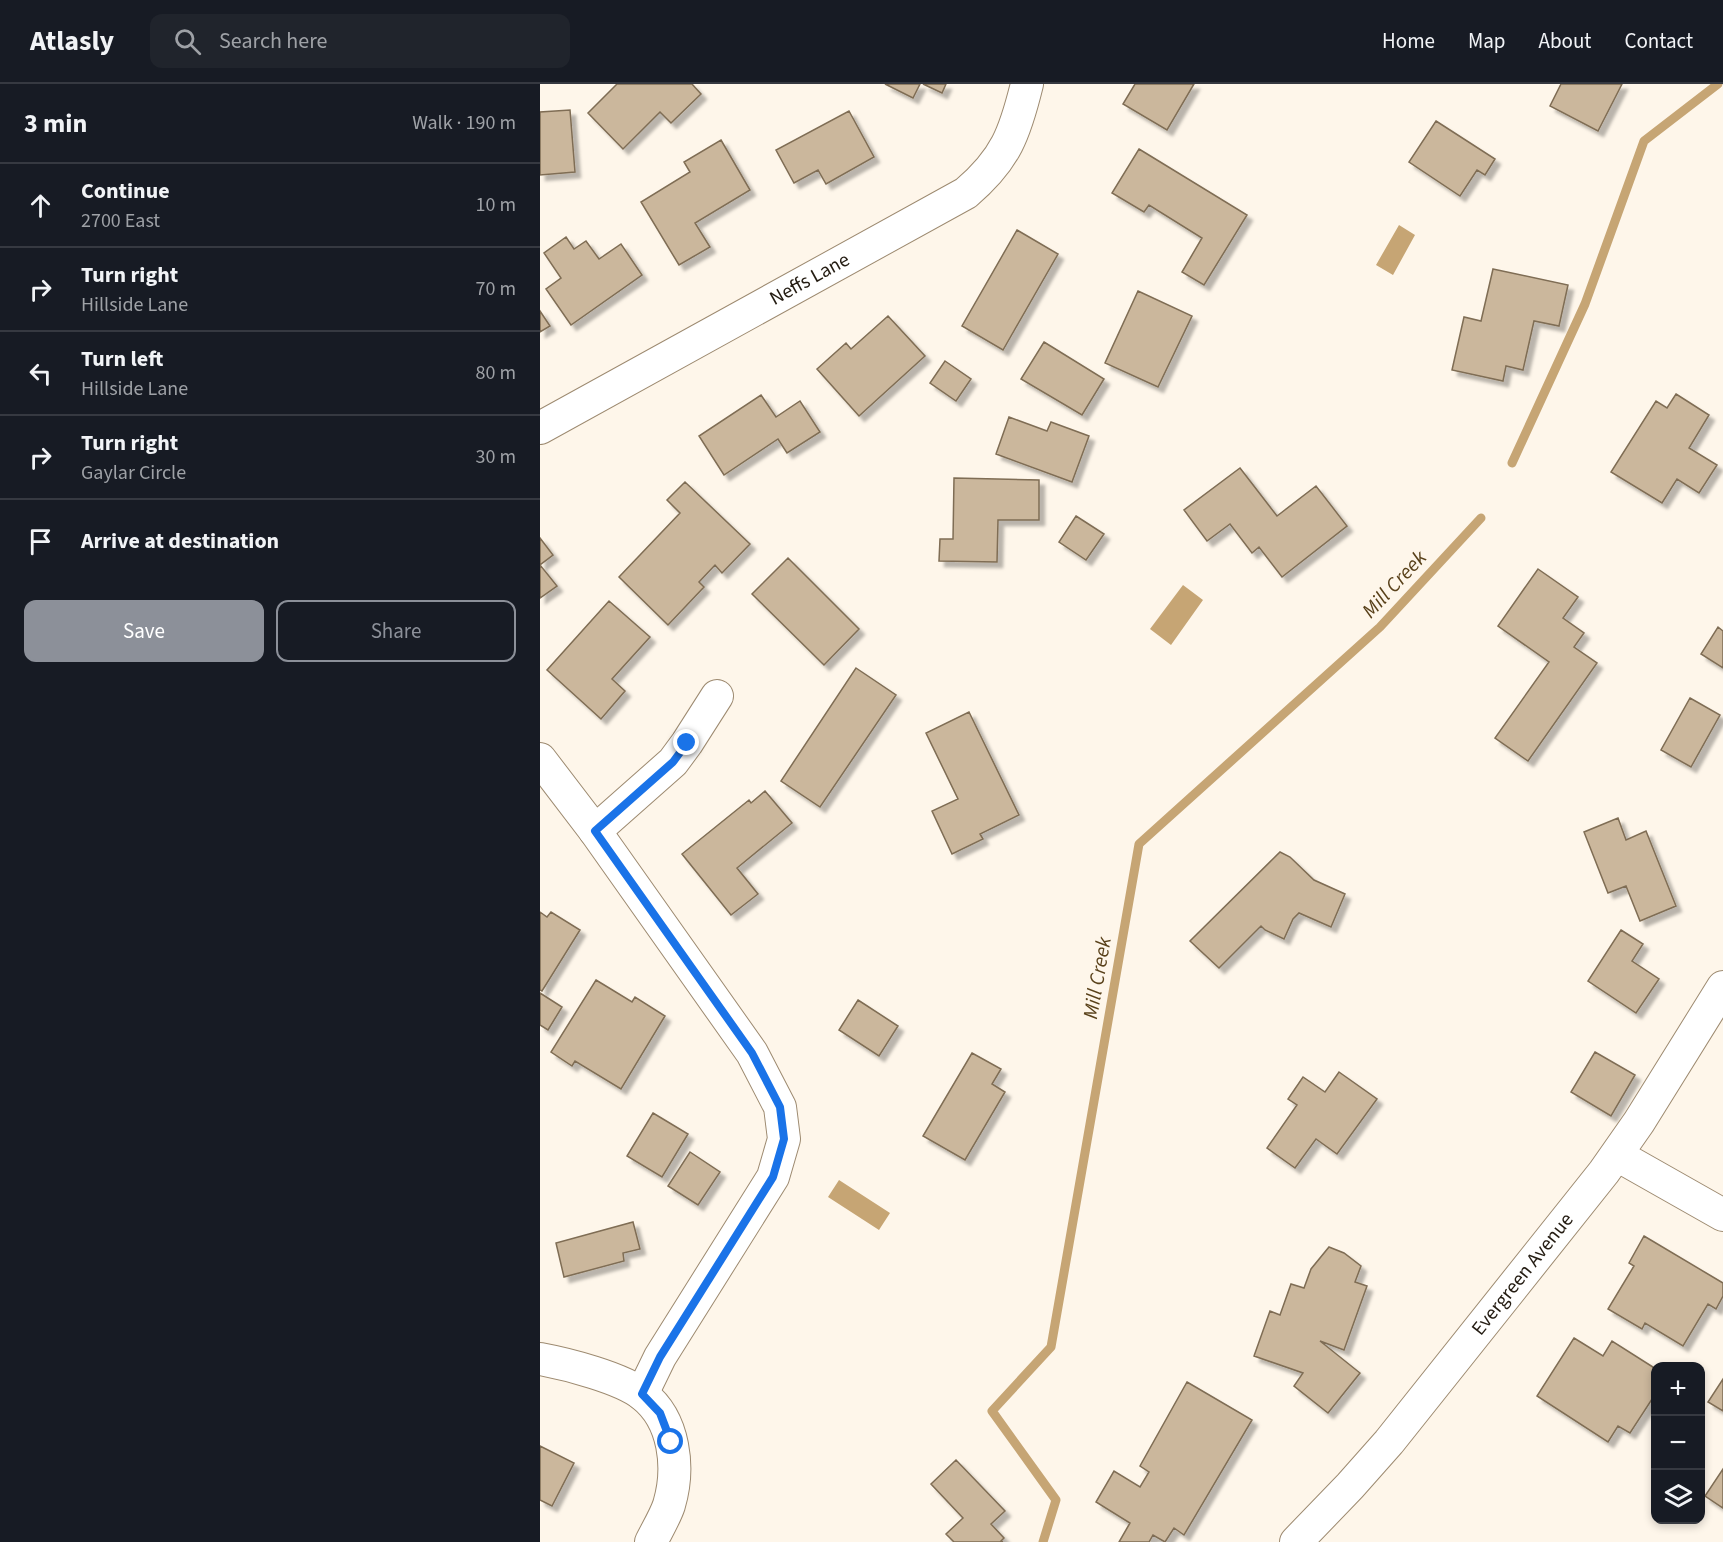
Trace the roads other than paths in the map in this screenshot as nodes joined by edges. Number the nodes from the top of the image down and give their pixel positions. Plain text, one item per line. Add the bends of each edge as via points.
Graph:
1 (1027, 84) edge
2 (540, 428) edge
3 (717, 696) dead end
4 (540, 759) edge
5 (595, 831) junction
6 (1723, 987) edge
7 (1617, 1155) junction
8 (1723, 1215) edge
9 (540, 1359) edge
10 (642, 1394) junction
11 (651, 1542) edge
12 (1296, 1542) edge

1 - 2 street, Neffs Lane via 1004,152 966,193
3 - 5 street via 673,762
4 - 5 street
5 - 10 street via 752,1053 780,1107 784,1139 773,1177 660,1357
6 - 7 street, Evergreen Avenue
7 - 8 street
7 - 12 street, Evergreen Avenue via 1395,1434
9 - 10 street via 611,1379
10 - 11 street via 660,1413 676,1470 669,1506

